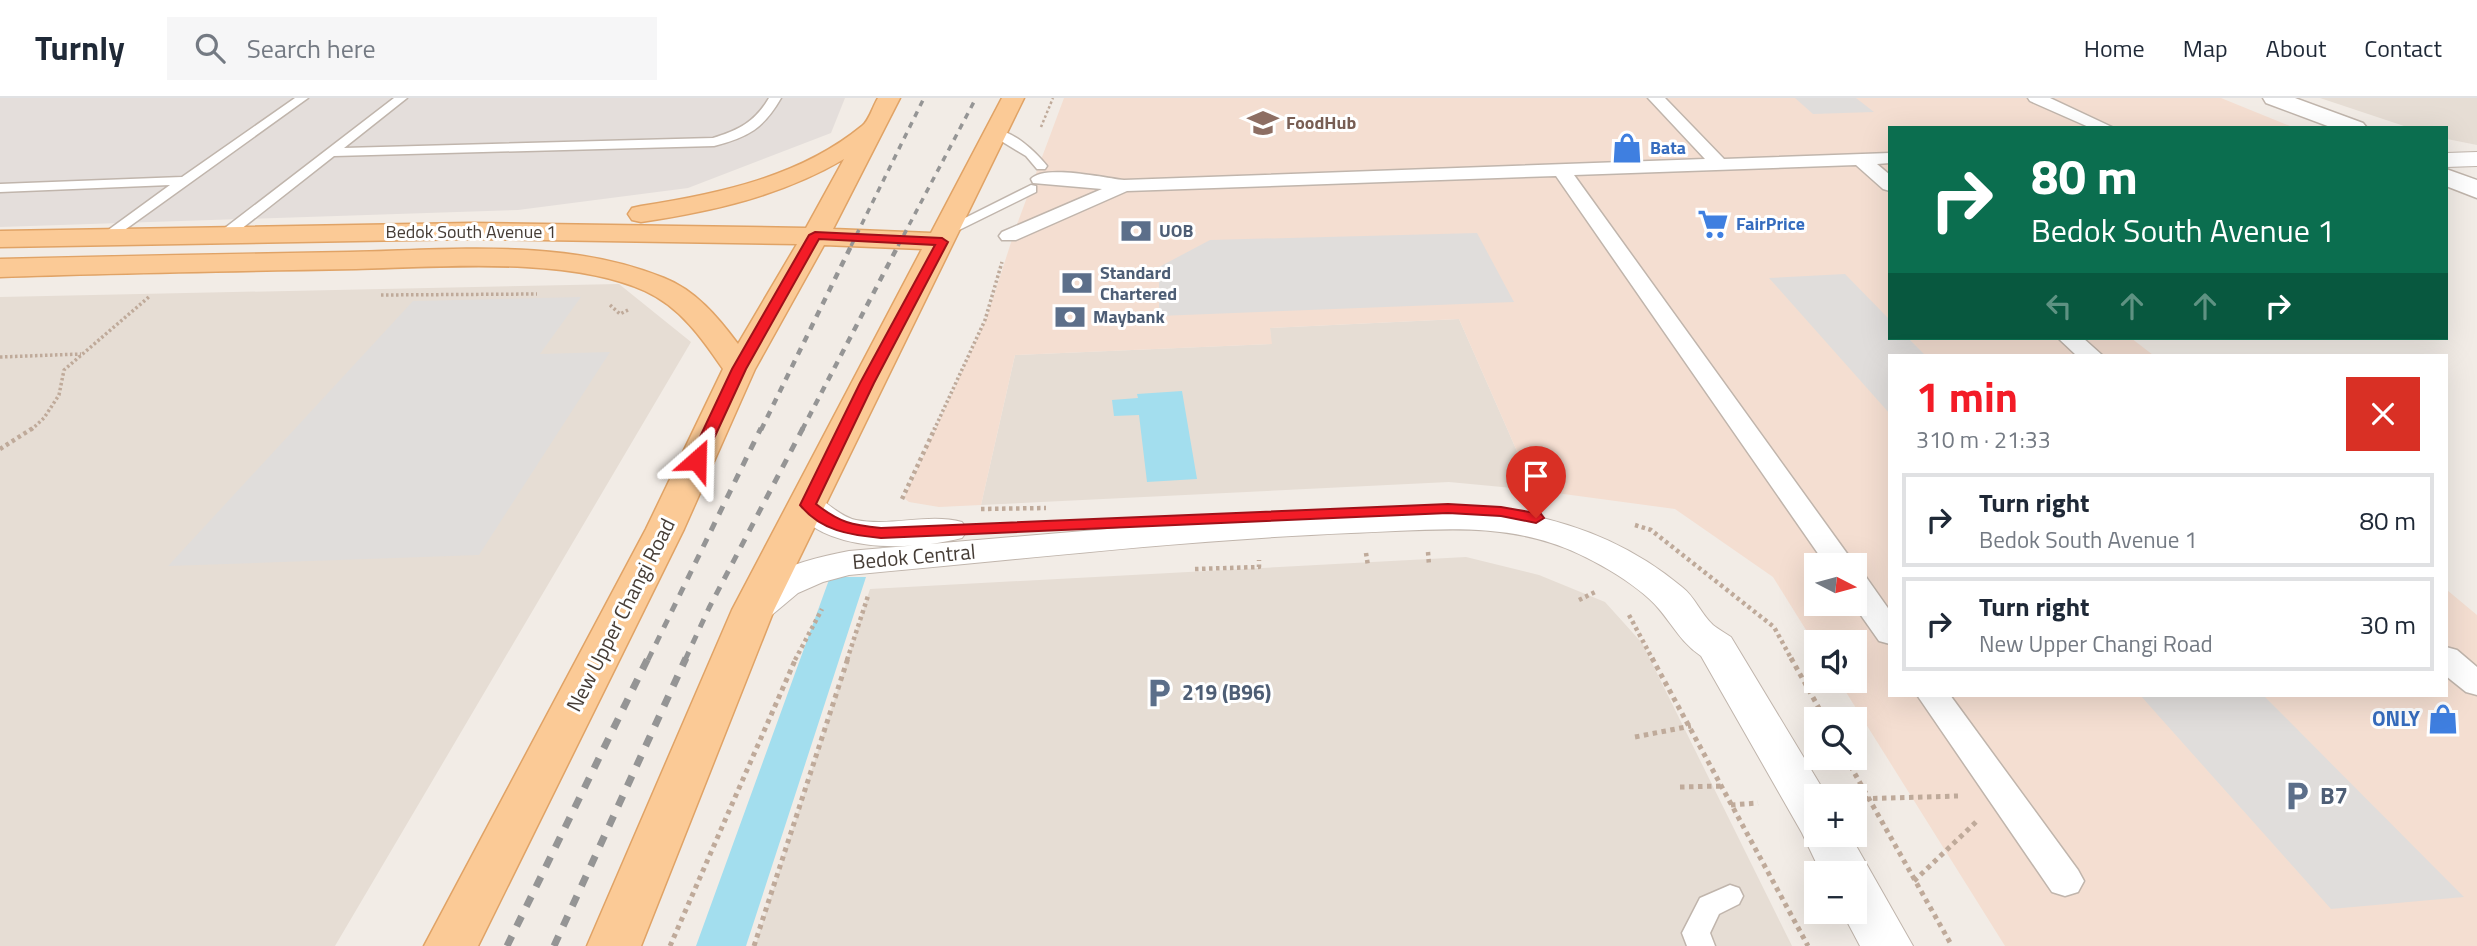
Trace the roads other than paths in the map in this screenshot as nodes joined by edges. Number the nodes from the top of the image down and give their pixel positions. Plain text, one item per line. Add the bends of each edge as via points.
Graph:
1 (302, 98) edge
2 (401, 98) edge
3 (775, 98) edge
4 (889, 98) edge
5 (1013, 98) edge
6 (1656, 98) edge
7 (2036, 98) edge
8 (2266, 100) edge
9 (875, 126) junction
10 (2101, 126) edge
11 (2321, 126) edge
12 (2349, 126) edge
13 (997, 133) junction
14 (334, 152) junction
15 (1888, 158) edge
16 (1860, 159) junction
17 (2477, 159) edge
18 (1720, 164) junction
19 (2448, 169) edge
20 (2448, 169) edge
21 (1561, 170) junction
22 (2448, 170) edge
23 (2477, 175) edge
24 (1038, 178) junction
25 (186, 181) junction
26 (1888, 183) edge
27 (1124, 186) junction
28 (0, 188) edge
29 (2477, 190) edge
30 (514, 231) junction
31 (226, 233) junction
32 (815, 235) junction
33 (107, 236) junction
34 (945, 236) junction
35 (1009, 236) road end
36 (0, 239) edge
37 (0, 268) edge
38 (2071, 340) edge
39 (2089, 354) edge
40 (739, 369) junction
41 (808, 505) junction
42 (1832, 553) edge
43 (1867, 601) edge
44 (753, 610) junction
45 (1888, 631) edge
46 (1716, 647) junction
47 (2448, 660) edge
48 (2477, 684) edge
49 (1934, 697) edge
50 (1804, 797) edge
51 (2065, 881) dead end
52 (1730, 895) dead end
53 (1867, 910) edge
54 (451, 946) edge
55 (614, 946) edge
56 (1701, 946) edge
57 (1887, 946) edge

1 - 25 lane
2 - 14 lane
3 - 14 lane via 762,121 714,142
4 - 9 main road, New Upper Changi Road
5 - 13 main road
6 - 18 street
7 - 10 street
8 - 11 street
8 - 12 street
9 - 30 main road via 838,154 756,192 704,205
9 - 32 main road, New Upper Changi Road
13 - 24 lane via 1030,153
13 - 34 main road
14 - 31 lane
15 - 16 street
16 - 18 street
16 - 26 street
17 - 19 street
18 - 21 street
20 - 23 street
21 - 27 street
21 - 42 street
22 - 29 street
24 - 27 street
24 - 34 lane
25 - 28 lane
25 - 33 lane
27 - 35 street
30 - 31 main road, Bedok South Avenue 1
30 - 32 main road, Bedok South Avenue 1
31 - 33 main road, Bedok South Avenue 1
32 - 34 main road, Bedok South Avenue 1
32 - 40 main road, New Upper Changi Road
33 - 36 main road, Bedok South Avenue 1
34 - 41 main road
37 - 40 main road, Bedok South Avenue 1 via 413,259 527,261 612,269 681,299 713,330
38 - 39 street
40 - 54 main road, New Upper Changi Road via 665,529
41 - 44 main road
41 - 46 street, Bedok Central via 829,523 873,533 1437,509 1513,513 1586,533 1647,565 1685,595 1713,631
43 - 45 street
44 - 46 street, Bedok Central via 793,580 849,563 1283,525 1484,519 1548,529 1623,561 1671,598 1699,634
44 - 55 main road
46 - 50 street, Bedok Central
47 - 48 street
49 - 51 street
52 - 56 lane via 1709,906 1696,933
53 - 57 street

